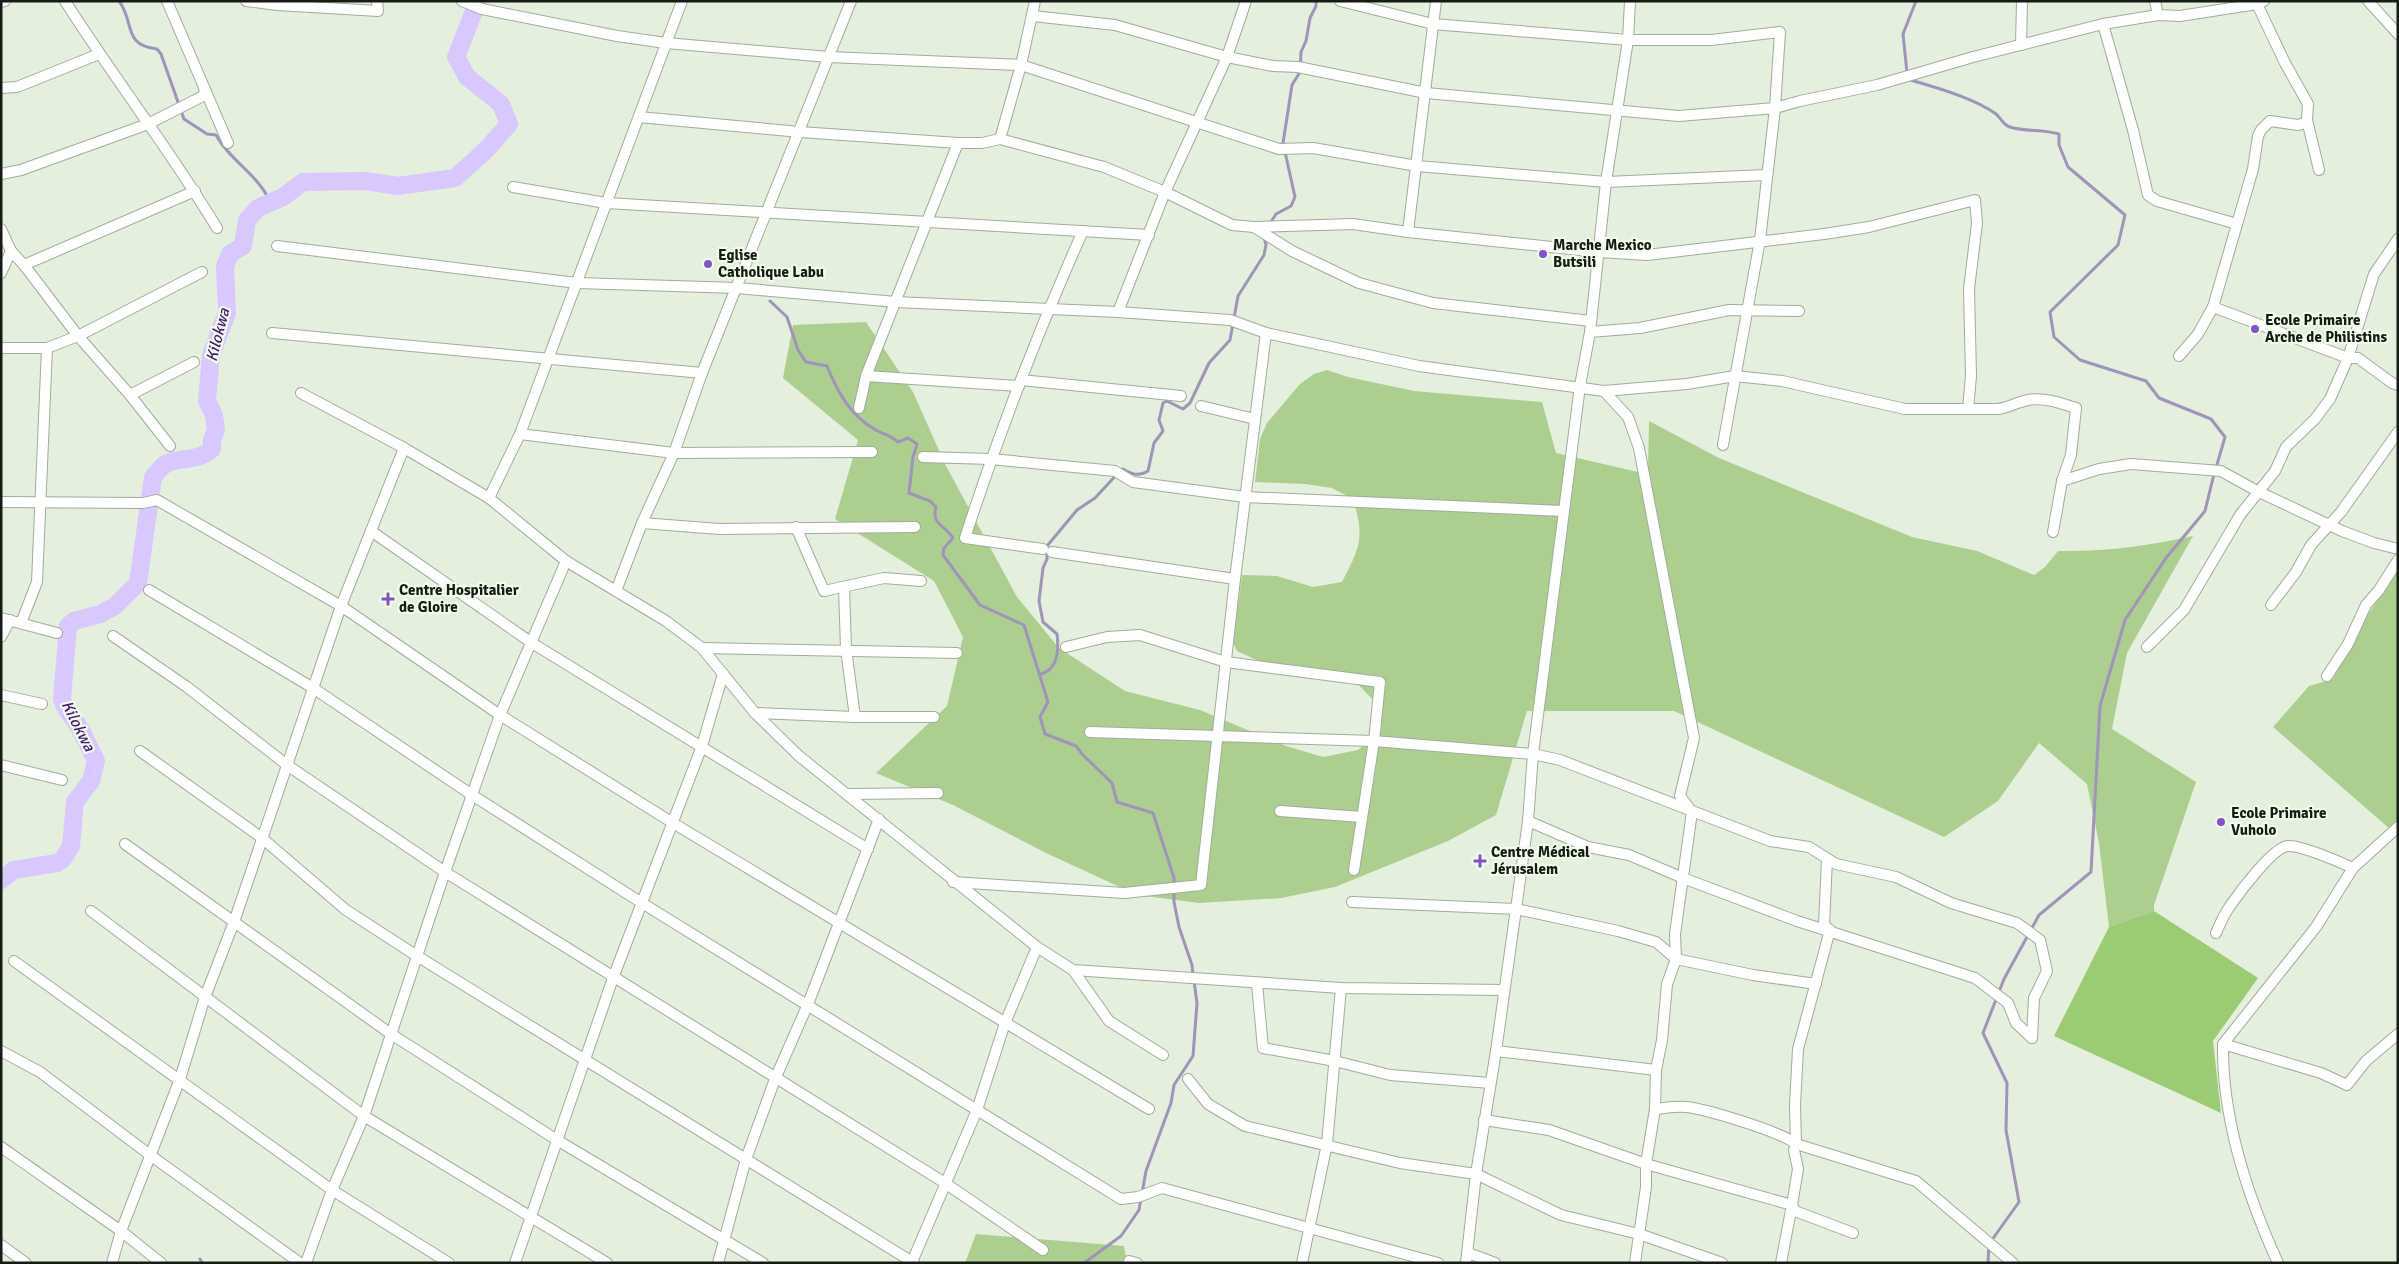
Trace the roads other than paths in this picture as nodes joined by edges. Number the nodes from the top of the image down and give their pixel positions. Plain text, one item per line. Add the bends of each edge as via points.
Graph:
1 (65, 1) edge
2 (167, 1) edge
3 (246, 1) edge
4 (377, 1) edge
5 (682, 1) edge
6 (851, 1) edge
7 (1035, 1) edge
8 (1246, 1) edge
9 (1340, 1) edge
10 (1436, 1) edge
11 (1630, 1) edge
12 (2022, 1) edge
13 (2155, 1) edge
14 (2368, 1) edge
15 (465, 2) edge
16 (2261, 3) edge
17 (2238, 4) edge
18 (2158, 15) junction
19 (1033, 16) junction
20 (1433, 24) junction
21 (2103, 24) junction
22 (2398, 34) edge
23 (1628, 40) junction
24 (666, 43) junction
25 (2020, 45) junction
26 (99, 54) junction
27 (828, 57) junction
28 (1227, 57) junction
29 (1021, 65) junction
30 (204, 87) junction
31 (1, 88) edge
32 (1426, 93) junction
33 (1775, 108) junction
34 (1616, 109) junction
35 (639, 118) junction
36 (2307, 120) junction
37 (148, 124) junction
38 (1198, 124) junction
39 (800, 132) junction
40 (1000, 139) junction
41 (228, 142) dead end
42 (958, 143) junction
43 (1417, 166) junction
44 (2319, 170) dead end
45 (1, 174) edge
46 (1766, 175) junction
47 (1606, 182) junction
48 (513, 187) dead end
49 (195, 192) junction
50 (1165, 192) junction
51 (606, 203) junction
52 (767, 212) junction
53 (927, 221) junction
54 (2237, 224) junction
55 (1254, 227) junction
56 (1, 228) edge
57 (217, 228) dead end
58 (1083, 231) junction
59 (1408, 232) junction
60 (1148, 235) junction
61 (2398, 239) edge
62 (1760, 240) junction
63 (277, 246) dead end
64 (10, 251) junction
65 (1600, 252) junction
66 (24, 265) junction
67 (202, 272) dead end
68 (1, 273) edge
69 (577, 283) junction
70 (737, 288) junction
71 (896, 302) junction
72 (2213, 307) junction
73 (1048, 308) junction
74 (1748, 308) junction
75 (1799, 311) dead end
76 (1118, 312) junction
77 (1592, 321) junction
78 (1590, 332) junction
79 (272, 333) dead end
80 (1266, 333) junction
81 (78, 336) junction
82 (1, 348) edge
83 (47, 348) junction
84 (2179, 356) dead end
85 (2348, 358) junction
86 (548, 360) junction
87 (194, 362) dead end
88 (702, 373) junction
89 (866, 376) junction
90 (1736, 376) junction
91 (1020, 383) junction
92 (2398, 385) edge
93 (1580, 386) junction
94 (1604, 391) junction
95 (301, 393) dead end
96 (130, 395) junction
97 (1181, 396) dead end
98 (1201, 406) dead end
99 (859, 408) dead end
100 (1968, 409) junction
101 (1255, 419) junction
102 (2398, 432) edge
103 (520, 434) junction
104 (1723, 445) dead end
105 (170, 446) dead end
106 (404, 448) junction
107 (872, 452) dead end
108 (674, 453) junction
109 (923, 457) dead end
110 (990, 459) junction
111 (2062, 481) junction
112 (2257, 492) junction
113 (489, 498) junction
114 (1244, 498) junction
115 (40, 501) junction
116 (1, 502) edge
117 (1564, 511) junction
118 (642, 523) junction
119 (2331, 524) junction
120 (796, 527) junction
121 (915, 527) dead end
122 (371, 531) junction
123 (2053, 532) dead end
124 (2398, 548) edge
125 (2398, 560) edge
126 (566, 561) junction
127 (1235, 579) junction
128 (922, 581) dead end
129 (844, 587) junction
130 (150, 590) dead end
131 (616, 591) junction
132 (2271, 605) dead end
133 (341, 606) junction
134 (5, 619) edge
135 (21, 623) junction
136 (56, 632) dead end
137 (113, 636) dead end
138 (1, 637) edge
139 (532, 643) junction
140 (2147, 646) dead end
141 (1066, 647) dead end
142 (702, 648) junction
143 (846, 649) junction
144 (957, 653) dead end
145 (1226, 662) junction
146 (723, 674) junction
147 (2326, 676) dead end
148 (313, 688) junction
149 (1, 695) edge
150 (42, 704) dead end
151 (756, 713) junction
152 (500, 715) junction
153 (855, 717) junction
154 (934, 717) dead end
155 (1090, 732) dead end
156 (1217, 735) junction
157 (1374, 741) junction
158 (702, 746) junction
159 (140, 751) dead end
160 (1533, 754) junction
161 (286, 764) junction
162 (1, 765) edge
163 (62, 780) dead end
164 (938, 793) dead end
165 (848, 794) junction
166 (472, 795) junction
167 (1280, 811) dead end
168 (1692, 812) junction
169 (1362, 816) junction
170 (879, 819) junction
171 (1528, 821) junction
172 (673, 823) junction
173 (2398, 827) edge
174 (262, 838) junction
175 (125, 844) dead end
176 (868, 849) junction
177 (1827, 858) junction
178 (2352, 868) junction
179 (1354, 870) dead end
180 (445, 872) junction
181 (1683, 878) junction
182 (954, 882) junction
183 (1352, 902) dead end
184 (642, 903) junction
185 (1516, 908) junction
186 (91, 911) dead end
187 (234, 922) junction
188 (840, 923) junction
189 (1830, 930) junction
190 (2216, 933) dead end
191 (1037, 947) junction
192 (417, 956) junction
193 (1676, 959) junction
194 (14, 961) dead end
195 (1073, 970) junction
196 (613, 978) junction
197 (1257, 984) junction
198 (1816, 984) junction
199 (1341, 988) junction
200 (1504, 990) junction
201 (206, 997) junction
202 (808, 1004) junction
203 (1005, 1023) junction
204 (391, 1034) junction
205 (2398, 1034) edge
206 (2223, 1044) junction
207 (1, 1050) edge
208 (1496, 1051) junction
209 (1163, 1055) dead end
210 (584, 1060) junction
211 (1335, 1062) junction
212 (1656, 1070) junction
213 (180, 1079) junction
214 (774, 1079) junction
215 (1188, 1080) dead end
216 (1490, 1083) junction
217 (1149, 1109) dead end
218 (1655, 1109) junction
219 (977, 1110) junction
220 (364, 1116) junction
221 (1484, 1120) junction
222 (557, 1140) junction
223 (1327, 1144) junction
224 (1796, 1144) junction
225 (1, 1147) edge
226 (150, 1156) junction
227 (746, 1159) junction
228 (1646, 1164) junction
229 (1476, 1174) junction
230 (945, 1183) junction
231 (332, 1190) junction
232 (1792, 1205) junction
233 (531, 1216) junction
234 (1310, 1227) junction
235 (121, 1231) junction
236 (1853, 1232) dead end
237 (1639, 1234) junction
238 (725, 1241) junction
239 (1, 1245) edge
240 (1043, 1250) dead end
241 (1467, 1258) edge
242 (913, 1262) edge
243 (26, 1263) edge
244 (112, 1263) edge
245 (161, 1263) edge
246 (300, 1263) edge
247 (306, 1263) edge
248 (449, 1263) edge
249 (515, 1263) edge
250 (607, 1263) edge
251 (718, 1263) edge
252 (763, 1263) edge
253 (1302, 1263) edge
254 (1438, 1263) edge
255 (1494, 1263) edge
256 (1635, 1263) edge
257 (1722, 1263) edge
258 (1781, 1263) edge
259 (2013, 1263) edge
260 (2278, 1263) edge

1 - 26 street
2 - 30 street
3 - 4 street via 378,10
5 - 24 street
6 - 27 street
7 - 19 street
8 - 28 street
9 - 20 street
10 - 20 street
11 - 23 street
12 - 25 street
13 - 18 street
14 - 22 street
15 - 24 street via 482,9
16 - 17 street
16 - 36 street via 2284,63 2308,104
17 - 18 street via 2180,16
18 - 21 street
19 - 28 street via 1115,25
19 - 29 street
20 - 23 street
20 - 32 street
21 - 25 street
21 - 54 street via 2148,195 2157,201
23 - 33 street via 1711,40 1780,32
23 - 34 street
24 - 27 street
24 - 35 street
25 - 33 street via 1902,78
26 - 31 street via 18,87
26 - 37 street
27 - 29 street
27 - 39 street
28 - 32 street
28 - 38 street
29 - 38 street
29 - 40 street
30 - 37 street via 206,93 203,96
30 - 41 street
32 - 34 street
32 - 43 street
33 - 34 street via 1679,116
33 - 46 street
34 - 47 street
35 - 39 street
35 - 51 street
36 - 44 street
36 - 54 street via 2298,125 2270,121 2261,130
37 - 45 street via 21,170
37 - 49 street
38 - 43 street via 1283,149 1313,148
38 - 50 street
39 - 42 street
39 - 52 street
40 - 42 street
40 - 50 street via 1104,167
42 - 53 street
43 - 47 street
43 - 59 street
46 - 47 street
46 - 62 street
47 - 65 street
48 - 51 street
49 - 57 street
49 - 66 street
50 - 55 street via 1232,225
50 - 60 street
51 - 52 street
51 - 69 street
52 - 53 street
52 - 70 street
53 - 58 street
53 - 71 street
54 - 72 street
55 - 59 street via 1353,224
55 - 77 street via 1292,251 1359,283 1433,303
56 - 64 street
58 - 60 street
58 - 73 street
59 - 65 street
60 - 76 street
61 - 85 street via 2374,274
62 - 65 street via 1647,254
62 - 74 street
62 - 100 street via 1869,227 1975,200 1977,223 1969,289 1971,376
63 - 69 street
64 - 66 street
64 - 68 street
65 - 77 street
66 - 81 street
67 - 81 street
69 - 70 street
69 - 86 street
70 - 71 street
70 - 88 street
71 - 73 street
71 - 89 street
72 - 84 street via 2198,334
72 - 85 street
73 - 76 street
73 - 91 street
74 - 75 street
74 - 78 street via 1640,328
74 - 90 street
76 - 80 street via 1234,322
77 - 78 street
78 - 93 street
79 - 86 street
80 - 93 street via 1419,366
80 - 101 street
81 - 83 street
81 - 96 street
82 - 83 street
83 - 115 street
85 - 92 street via 2358,358
85 - 112 street via 2330,399 2315,419 2286,446 2274,471
86 - 88 street
86 - 103 street
87 - 96 street
88 - 108 street
89 - 91 street
89 - 99 street
90 - 94 street
90 - 100 street via 1782,381 1905,409
90 - 104 street
91 - 97 street
91 - 110 street
93 - 94 street
93 - 117 street
94 - 168 street via 1628,417 1644,468 1694,738 1680,796
95 - 106 street
96 - 105 street
98 - 101 street
100 - 111 street via 2008,408 2030,399 2056,401 2076,408 2071,455
101 - 114 street
102 - 119 street
103 - 108 street
103 - 113 street
106 - 113 street
106 - 122 street
107 - 108 street
108 - 118 street
109 - 110 street
110 - 114 street via 1118,472 1133,482
110 - 127 street via 965,538
111 - 112 street via 2099,469 2131,464 2221,471
111 - 123 street
112 - 119 street
112 - 140 street via 2184,610
113 - 126 street
114 - 117 street
114 - 127 street
115 - 116 street
115 - 133 street via 143,503 158,500
115 - 135 street via 37,582
117 - 160 street
118 - 120 street via 719,529
118 - 131 street
119 - 124 street via 2374,543
119 - 132 street via 2311,545
120 - 121 street
120 - 129 street via 824,591
122 - 133 street
122 - 139 street
125 - 147 street via 2380,590 2366,605 2348,644
126 - 131 street
126 - 139 street
127 - 145 street
128 - 129 street via 884,578
129 - 143 street
130 - 148 street
131 - 142 street via 666,621
133 - 148 street
133 - 152 street
134 - 135 street
134 - 138 street
135 - 136 street
137 - 161 street via 187,687
139 - 152 street
139 - 158 street
141 - 145 street via 1107,636 1140,635
142 - 143 street
142 - 146 street
143 - 144 street
143 - 153 street
145 - 156 street
145 - 157 street via 1380,682
146 - 151 street
146 - 158 street
148 - 161 street
148 - 166 street
149 - 150 street
151 - 153 street
151 - 165 street via 799,756
152 - 166 street
152 - 172 street
153 - 154 street
155 - 156 street
156 - 157 street
156 - 182 street via 1201,885 1124,893
157 - 160 street
157 - 169 street
158 - 172 street
158 - 176 street
159 - 174 street
160 - 168 street via 1591,771
160 - 171 street
161 - 174 street
161 - 180 street
162 - 163 street
164 - 165 street
165 - 170 street
166 - 180 street
166 - 184 street
167 - 169 street
168 - 177 street via 1770,841 1809,847
168 - 181 street
169 - 179 street
170 - 176 street
170 - 182 street
171 - 181 street via 1588,847 1629,855
171 - 185 street
172 - 184 street
172 - 188 street
173 - 178 street
174 - 187 street
174 - 192 street via 346,910
175 - 187 street
176 - 188 street
177 - 189 street via 1824,925
177 - 189 street via 1853,869 1867,869 1896,878 1950,903 2017,924 2040,940 2048,971 2034,998 2032,1038 2016,1023 2008,1003 1975,978
178 - 190 street via 2302,847 2280,848 2229,906
178 - 206 street via 2316,927
180 - 192 street
180 - 196 street
181 - 189 street via 1796,921
181 - 193 street via 1675,934
182 - 191 street
183 - 185 street
184 - 196 street
184 - 202 street
185 - 193 street via 1656,942
185 - 200 street
186 - 201 street
187 - 201 street
187 - 204 street
188 - 202 street
188 - 203 street
189 - 198 street
191 - 195 street
191 - 203 street
192 - 204 street
192 - 210 street
193 - 198 street
193 - 212 street via 1667,984
194 - 213 street
195 - 197 street
195 - 209 street via 1109,1021
196 - 210 street
196 - 214 street
197 - 199 street
197 - 211 street via 1263,1048
198 - 224 street via 1798,1049 1794,1104
199 - 200 street
199 - 211 street
200 - 208 street
201 - 213 street
201 - 220 street
202 - 214 street
202 - 219 street
203 - 217 street
203 - 219 street
204 - 220 street
204 - 222 street
205 - 206 street via 2366,1061 2347,1085 2321,1072
206 - 260 street via 2236,1152 2242,1175
207 - 226 street via 40,1072
208 - 212 street
208 - 216 street
210 - 222 street
210 - 227 street
211 - 216 street via 1390,1075
211 - 223 street
212 - 218 street
213 - 226 street
213 - 231 street
214 - 227 street
214 - 230 street
215 - 223 street via 1208,1104 1245,1126
216 - 221 street
218 - 224 street via 1686,1107 1714,1113 1778,1134
218 - 228 street
219 - 230 street
219 - 234 street via 1121,1199 1142,1196 1162,1188
220 - 231 street
220 - 233 street
221 - 228 street via 1549,1130
221 - 229 street
222 - 233 street
222 - 238 street
223 - 229 street via 1400,1163
223 - 234 street
224 - 232 street via 1798,1169
224 - 259 street via 1916,1181
225 - 235 street
226 - 235 street
226 - 246 street
227 - 238 street
227 - 242 street
228 - 232 street
228 - 237 street
229 - 237 street via 1561,1215
229 - 241 street
230 - 240 street
230 - 242 street
231 - 247 street
231 - 248 street
232 - 236 street via 1803,1214
232 - 258 street
233 - 249 street
233 - 250 street
234 - 253 street
234 - 254 street
235 - 244 street
235 - 245 street
237 - 256 street
237 - 257 street
238 - 251 street
238 - 252 street
239 - 243 street
241 - 255 street

